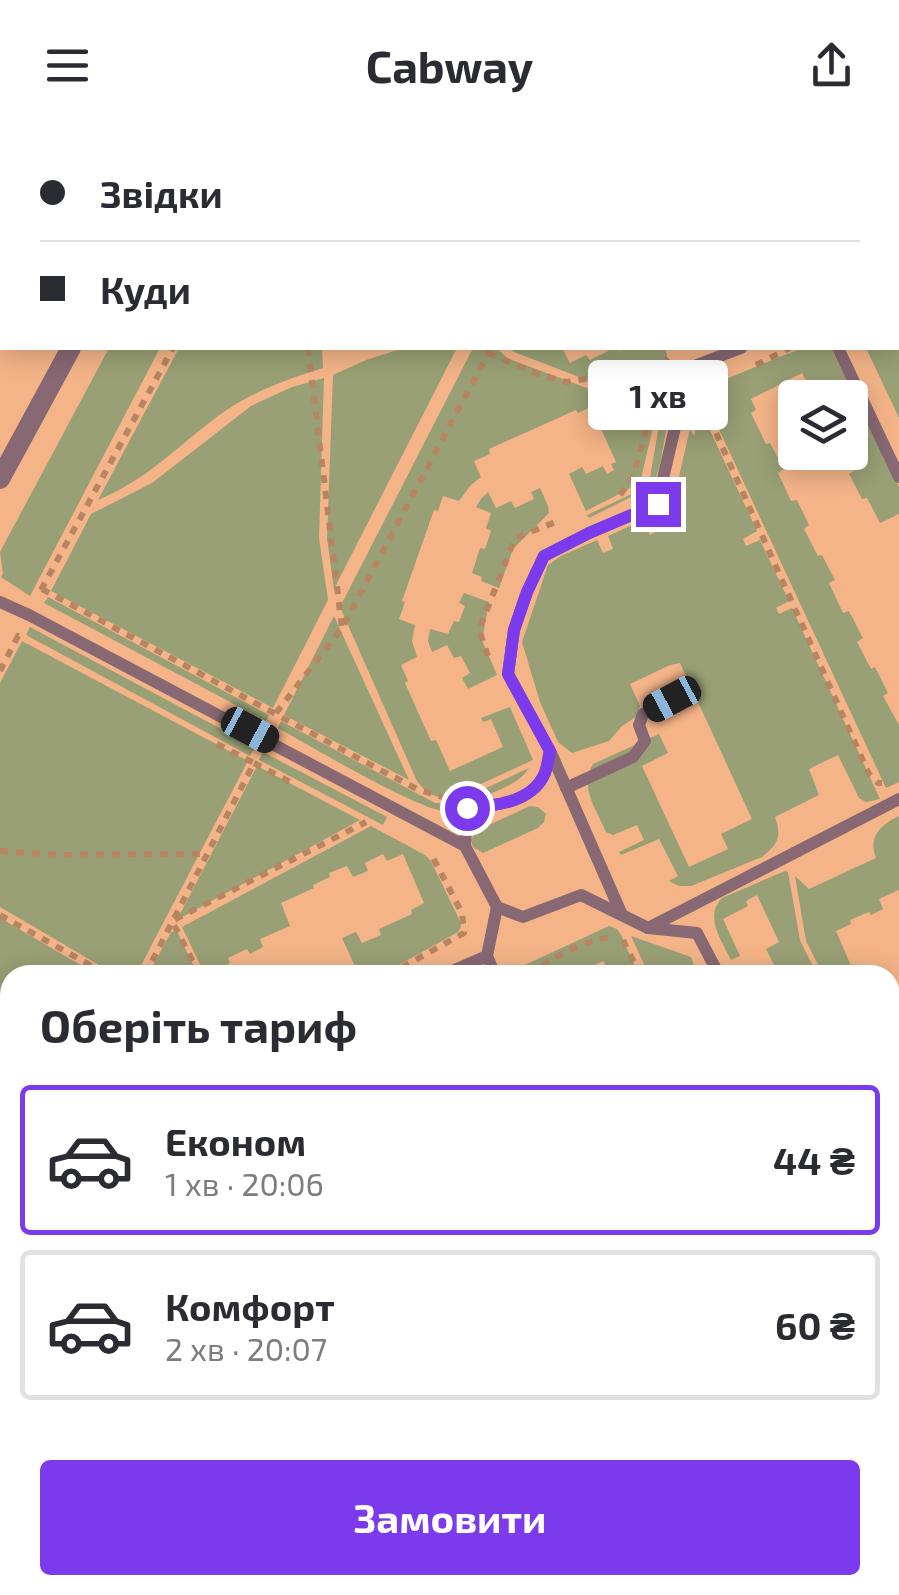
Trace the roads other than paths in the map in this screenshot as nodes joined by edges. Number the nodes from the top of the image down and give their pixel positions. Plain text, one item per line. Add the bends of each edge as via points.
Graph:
1 (69, 350) edge
2 (736, 350) edge
3 (839, 350) edge
4 (899, 477) edge
5 (0, 480) edge
6 (0, 602) edge
7 (672, 699) dead end
8 (550, 751) junction
9 (566, 788) junction
10 (899, 799) edge
11 (465, 846) junction
12 (497, 908) junction
13 (622, 915) junction
14 (648, 928) junction
15 (487, 956) junction
16 (466, 965) edge
17 (491, 965) edge
18 (714, 965) edge

1 - 5 street
2 - 8 lane via 689,368 658,504 544,556 527,592 508,674
3 - 4 lane
6 - 11 lane
7 - 9 lane via 643,714 645,741 633,757
8 - 9 lane
8 - 11 lane via 544,777 528,793 502,806 467,808
9 - 13 lane
10 - 14 lane
11 - 12 lane
12 - 13 lane via 523,917 581,895
12 - 15 lane
13 - 14 lane
14 - 18 lane via 698,932
15 - 16 lane
15 - 17 lane

